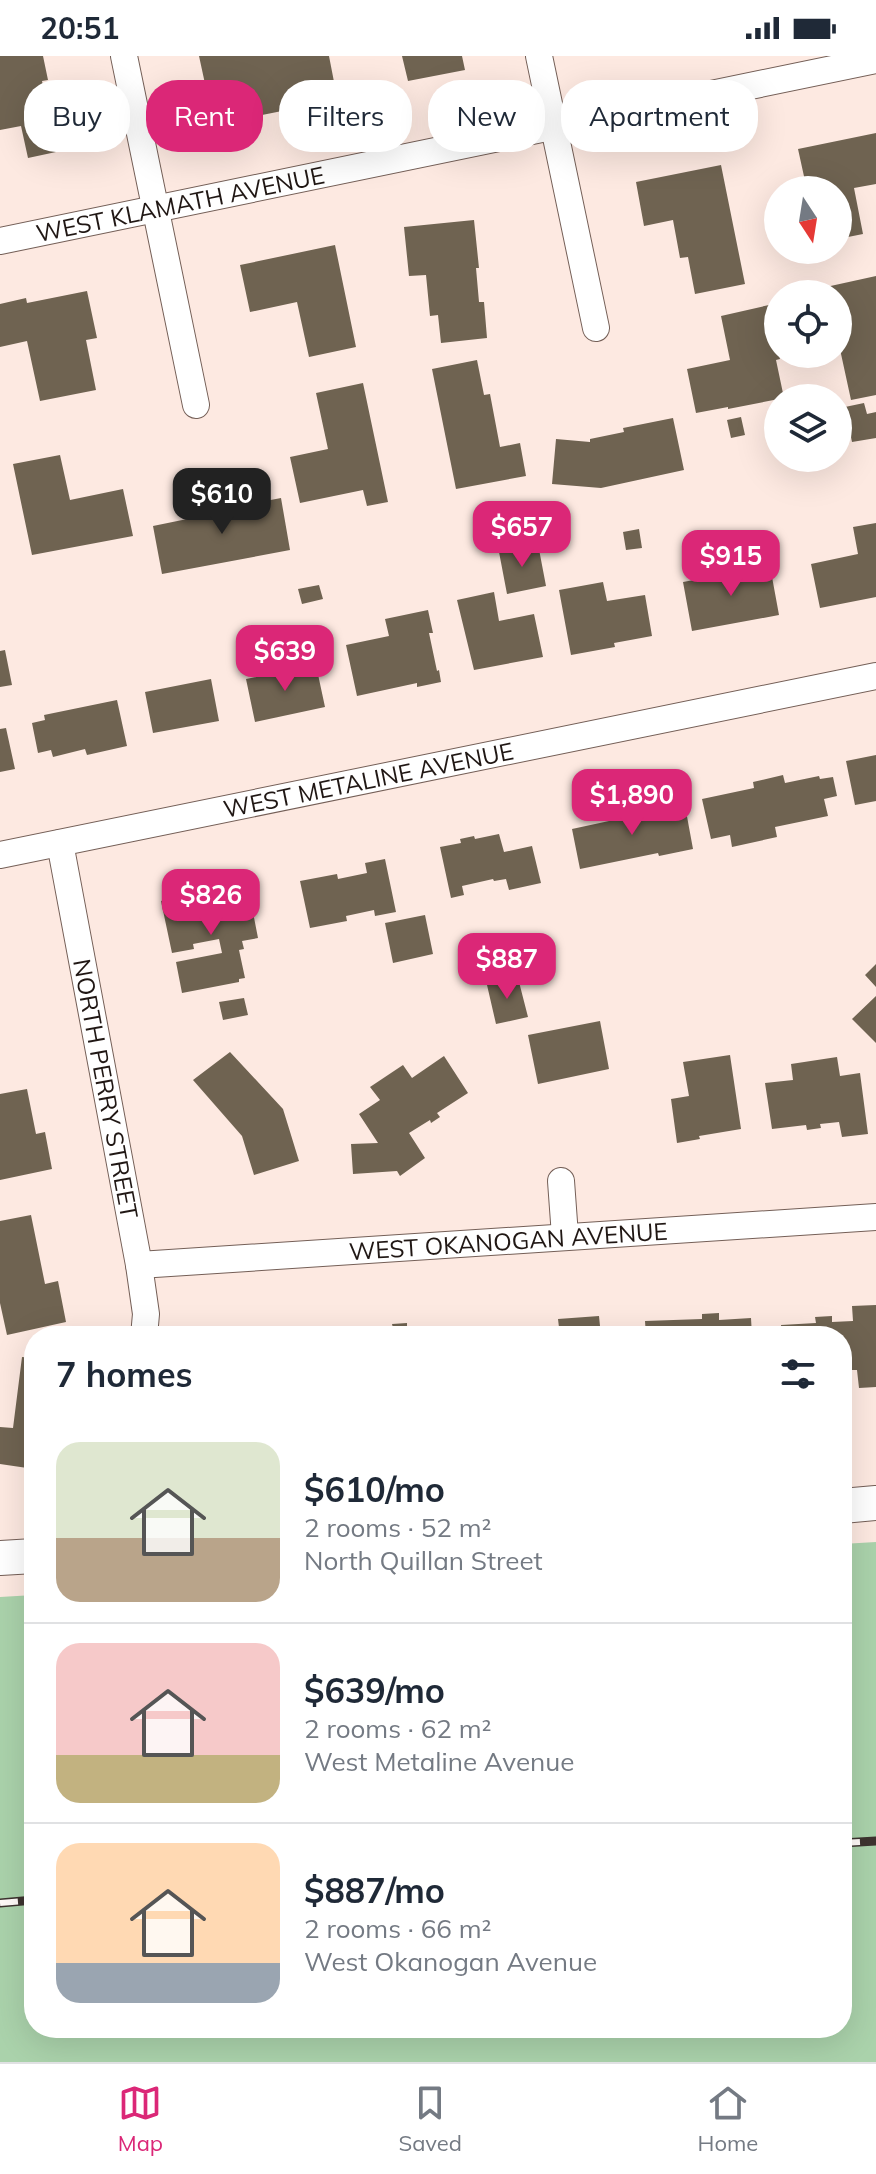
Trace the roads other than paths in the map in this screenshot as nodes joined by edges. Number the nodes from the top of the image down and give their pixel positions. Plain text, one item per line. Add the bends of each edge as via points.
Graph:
1 (124, 56) edge
2 (539, 56) edge
3 (876, 60) edge
4 (553, 125) junction
5 (155, 210) junction
6 (0, 241) edge
7 (596, 328) dead end
8 (196, 405) dead end
9 (876, 676) edge
10 (60, 843) junction
11 (0, 855) edge
12 (561, 1181) dead end
13 (876, 1217) edge
14 (565, 1236) junction
15 (139, 1265) junction
16 (145, 1326) edge
17 (876, 1503) edge
18 (852, 1505) edge
19 (24, 1557) edge
20 (0, 1558) edge

1 - 5 street
2 - 4 street
3 - 4 street, WEST KLAMATH AVENUE
4 - 5 street, WEST KLAMATH AVENUE
4 - 7 street
5 - 6 street, WEST KLAMATH AVENUE
5 - 8 street
9 - 10 street, WEST METALINE AVENUE
10 - 11 street, WEST METALINE AVENUE
10 - 15 street, NORTH PERRY STREET
12 - 14 street
13 - 14 street, WEST OKANOGAN AVENUE
14 - 15 street, WEST OKANOGAN AVENUE
15 - 16 street, NORTH PERRY STREET
17 - 18 street
19 - 20 street

